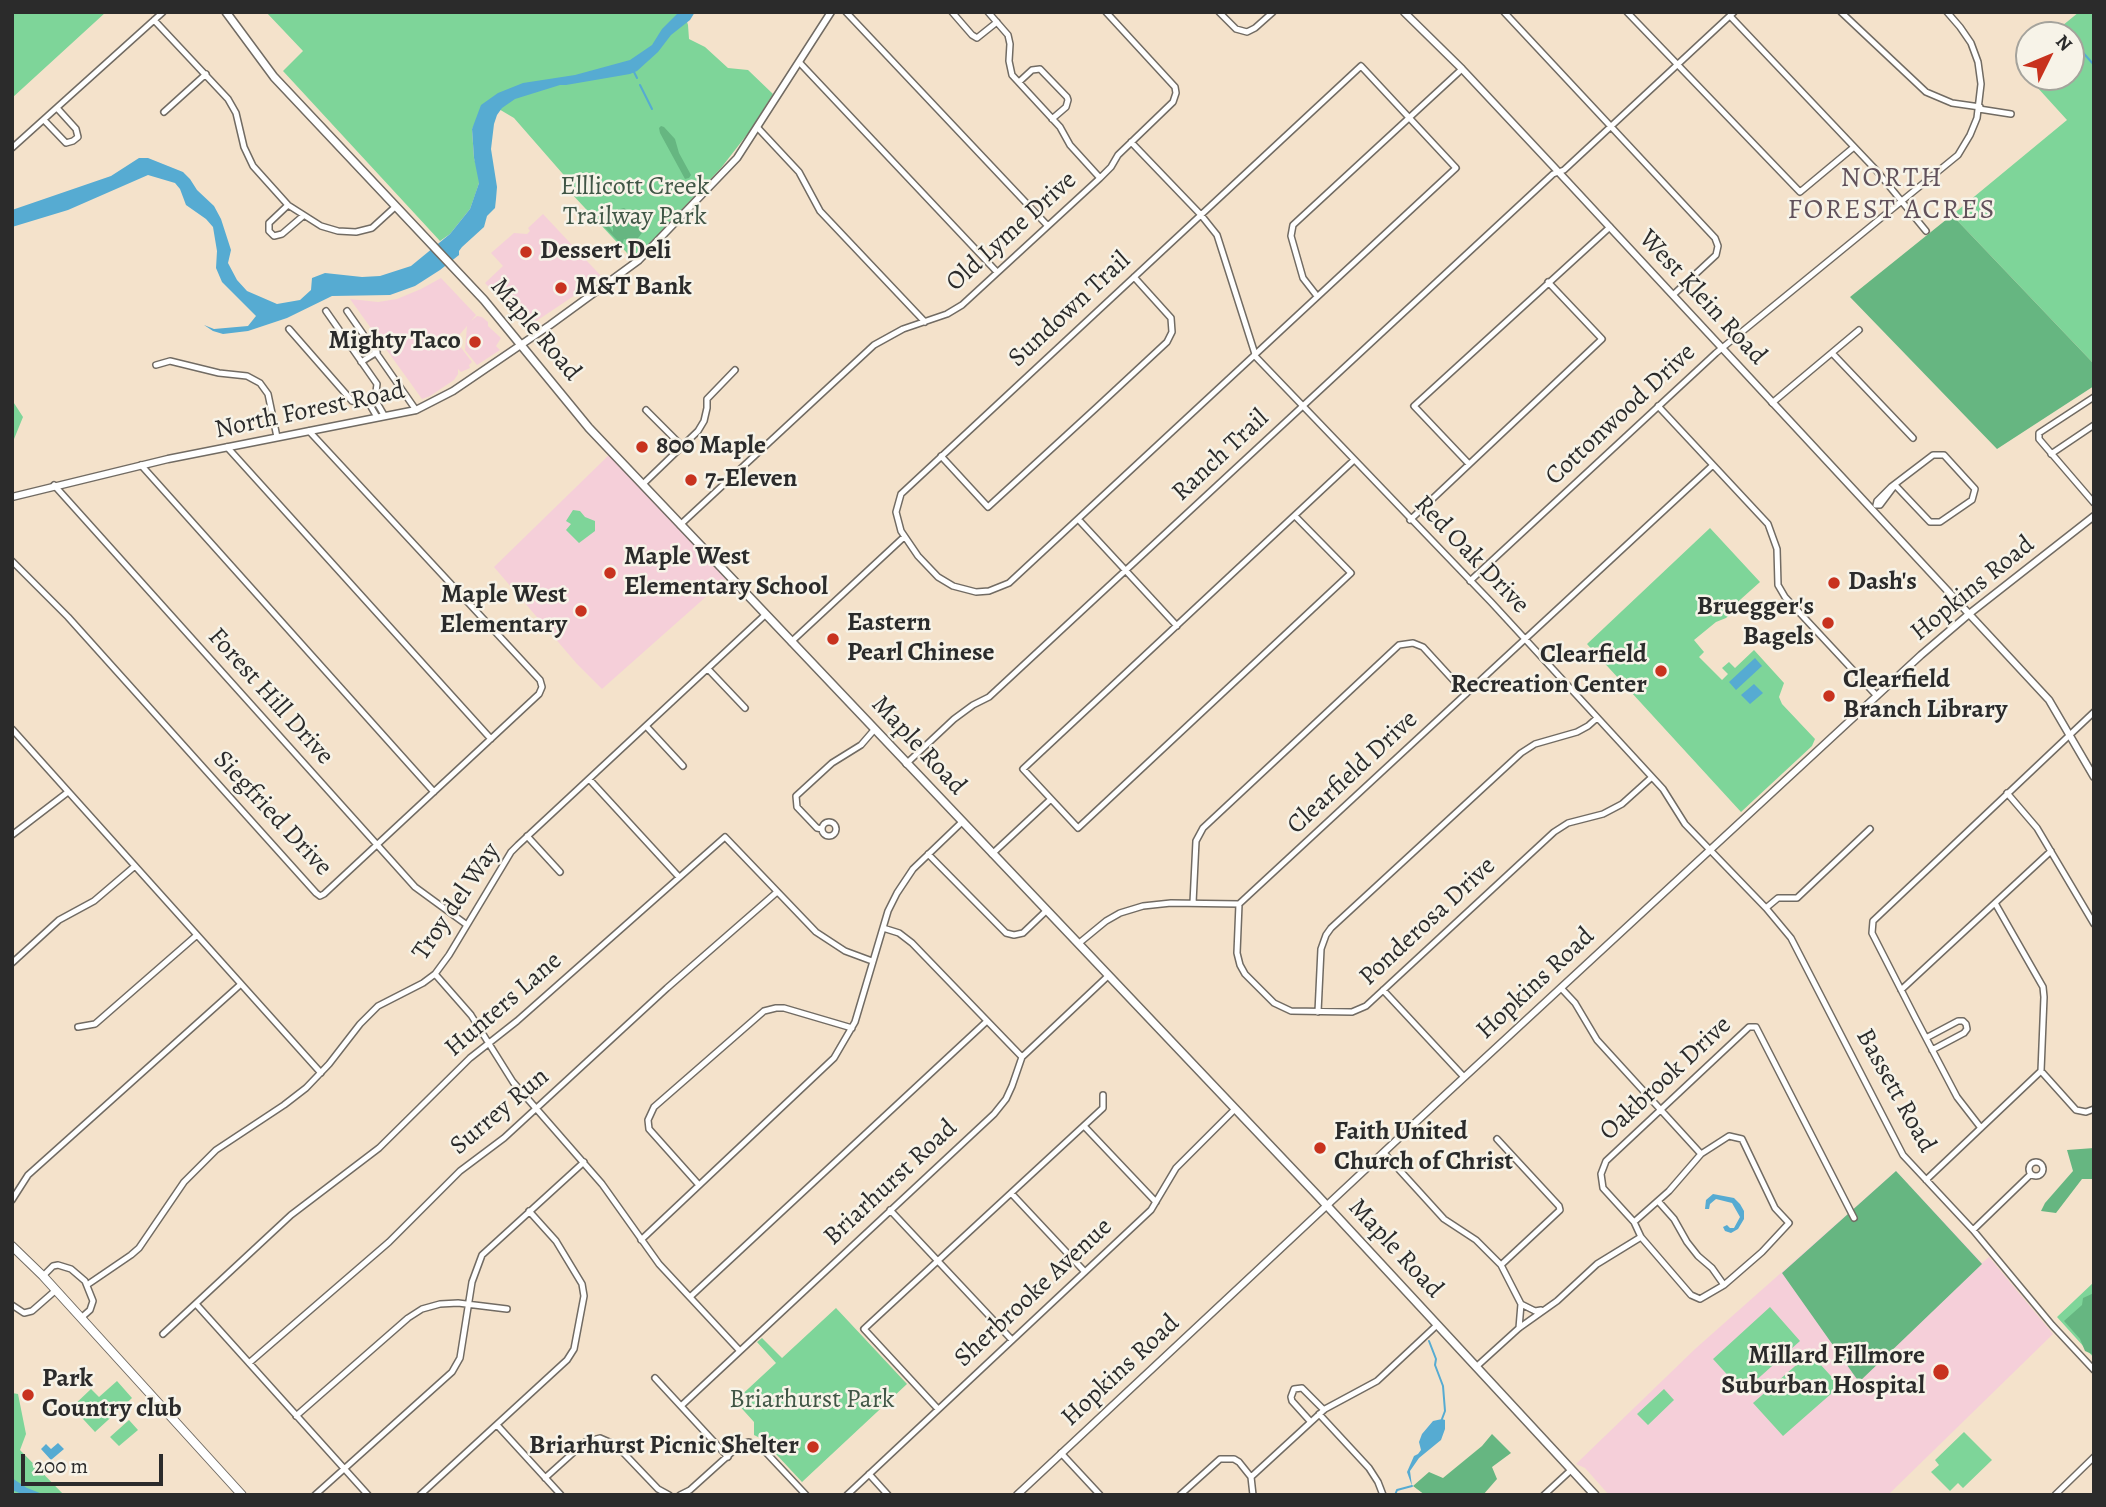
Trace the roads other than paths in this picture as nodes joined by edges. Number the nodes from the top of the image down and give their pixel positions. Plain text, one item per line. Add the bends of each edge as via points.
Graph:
1 (163, 12) edge
2 (226, 12) edge
3 (831, 12) edge
4 (846, 12) edge
5 (952, 12) edge
6 (988, 12) edge
7 (1106, 12) edge
8 (1219, 12) edge
9 (1273, 12) edge
10 (1404, 12) edge
11 (1504, 12) edge
12 (1627, 12) edge
13 (1841, 12) edge
14 (1947, 12) edge
15 (1729, 15) edge
16 (154, 20) junction
17 (997, 22) junction
18 (799, 62) junction
19 (1678, 65) junction
20 (1462, 69) junction
21 (206, 74) junction
22 (1019, 82) junction
23 (57, 108) junction
24 (1979, 108) junction
25 (164, 112) dead end
26 (2011, 114) dead end
27 (1408, 117) junction
28 (1052, 119) junction
29 (44, 120) junction
30 (1612, 126) junction
31 (757, 127) junction
32 (1131, 142) junction
33 (1854, 147) junction
34 (12, 148) edge
35 (1559, 172) junction
36 (1100, 178) junction
37 (1902, 202) junction
38 (288, 205) junction
39 (395, 206) junction
40 (1201, 215) junction
41 (303, 216) junction
42 (1047, 225) junction
43 (1610, 227) junction
44 (1926, 231) dead end
45 (998, 272) junction
46 (1134, 277) junction
47 (1548, 282) junction
48 (1673, 295) junction
49 (1317, 296) junction
50 (326, 311) dead end
51 (347, 311) dead end
52 (925, 322) junction
53 (289, 329) dead end
54 (1859, 330) dead end
55 (521, 345) junction
56 (1723, 348) junction
57 (377, 352) junction
58 (1832, 352) junction
59 (1255, 354) junction
60 (362, 362) junction
61 (156, 365) dead end
62 (735, 370) dead end
63 (2094, 397) edge
64 (370, 398) junction
65 (1772, 402) junction
66 (1303, 406) junction
67 (1658, 406) junction
68 (416, 410) junction
69 (646, 410) dead end
70 (381, 416) junction
71 (2094, 425) edge
72 (309, 431) junction
73 (277, 437) junction
74 (1913, 438) dead end
75 (227, 447) junction
76 (683, 447) junction
77 (2051, 454) junction
78 (941, 456) junction
79 (1354, 460) junction
80 (1469, 464) junction
81 (141, 465) junction
82 (1713, 465) junction
83 (643, 484) junction
84 (54, 485) junction
85 (1895, 485) junction
86 (12, 497) edge
87 (2093, 500) edge
88 (1874, 507) junction
89 (1295, 516) junction
90 (2094, 516) edge
91 (1078, 519) junction
92 (1410, 520) junction
93 (680, 525) junction
94 (904, 537) junction
95 (12, 561) edge
96 (1126, 570) junction
97 (1470, 581) junction
98 (1969, 614) junction
99 (765, 615) junction
100 (1177, 626) junction
101 (1524, 639) junction
102 (791, 642) junction
103 (708, 668) junction
104 (1466, 694) junction
105 (1877, 696) junction
106 (745, 708) dead end
107 (2094, 712) edge
108 (1597, 718) junction
109 (646, 726) junction
110 (12, 729) edge
111 (874, 730) junction
112 (2069, 735) junction
113 (491, 739) junction
114 (906, 764) junction
115 (683, 766) dead end
116 (1652, 777) junction
117 (2094, 777) edge
118 (589, 779) junction
119 (68, 792) junction
120 (434, 792) junction
121 (2007, 793) junction
122 (1051, 799) junction
123 (962, 822) junction
124 (822, 829) dead end
125 (1870, 829) dead end
126 (12, 835) edge
127 (527, 836) junction
128 (377, 845) junction
129 (1710, 850) junction
130 (2051, 851) junction
131 (928, 854) junction
132 (992, 854) junction
133 (135, 866) junction
134 (560, 872) dead end
135 (679, 877) junction
136 (777, 892) junction
137 (1193, 903) junction
138 (1239, 904) junction
139 (1995, 904) junction
140 (1766, 908) junction
141 (1046, 911) junction
142 (2094, 924) edge
143 (467, 925) junction
144 (883, 928) junction
145 (197, 935) junction
146 (1078, 944) junction
147 (873, 961) junction
148 (12, 963) edge
149 (435, 974) junction
150 (1108, 976) junction
151 (241, 984) junction
152 (1561, 988) junction
153 (1383, 990) junction
154 (1901, 990) junction
155 (1318, 1012) junction
156 (987, 1021) junction
157 (78, 1027) dead end
158 (852, 1028) junction
159 (1926, 1038) junction
160 (488, 1042) junction
161 (1932, 1050) junction
162 (1021, 1058) junction
163 (2041, 1071) junction
164 (321, 1073) junction
165 (1464, 1077) junction
166 (1103, 1095) dead end
167 (537, 1108) junction
168 (1235, 1109) junction
169 (2094, 1109) edge
170 (1661, 1110) junction
171 (1084, 1126) junction
172 (1981, 1128) junction
173 (1497, 1139) dead end
174 (1384, 1153) junction
175 (1700, 1154) junction
176 (584, 1162) junction
177 (2031, 1174) dead end
178 (1926, 1180) junction
179 (699, 1185) junction
180 (1011, 1193) junction
181 (12, 1200) edge
182 (1658, 1201) junction
183 (1156, 1202) junction
184 (1327, 1206) junction
185 (890, 1210) junction
186 (529, 1211) junction
187 (1854, 1218) dead end
188 (1634, 1222) junction
189 (1973, 1230) junction
190 (1641, 1237) junction
191 (641, 1240) junction
192 (12, 1246) edge
193 (938, 1261) junction
194 (1501, 1265) junction
195 (1085, 1272) junction
196 (43, 1276) junction
197 (87, 1285) junction
198 (1724, 1285) junction
199 (55, 1290) junction
200 (690, 1297) junction
201 (196, 1304) junction
202 (469, 1304) junction
203 (1521, 1304) junction
204 (12, 1305) edge
205 (507, 1309) dead end
206 (1542, 1310) junction
207 (81, 1318) junction
208 (1437, 1325) junction
209 (1519, 1328) junction
210 (163, 1334) dead end
211 (1012, 1340) junction
212 (740, 1351) junction
213 (249, 1363) junction
214 (1476, 1367) junction
215 (2094, 1370) edge
216 (655, 1378) dead end
217 (681, 1406) junction
218 (938, 1409) junction
219 (1321, 1412) junction
220 (296, 1416) junction
221 (1310, 1421) junction
222 (497, 1425) junction
223 (1062, 1453) junction
224 (728, 1457) junction
225 (2094, 1457) edge
226 (344, 1469) junction
227 (1571, 1470) junction
228 (869, 1474) junction
229 (1251, 1477) junction
230 (545, 1478) junction
231 (242, 1495) edge
232 (315, 1495) edge
233 (368, 1495) edge
234 (420, 1495) edge
235 (561, 1495) edge
236 (668, 1495) edge
237 (680, 1495) edge
238 (806, 1495) edge
239 (847, 1495) edge
240 (888, 1495) edge
241 (1017, 1495) edge
242 (1100, 1495) edge
243 (1180, 1495) edge
244 (1253, 1495) edge
245 (1382, 1495) edge
246 (1544, 1495) edge
247 (1595, 1495) edge
248 (2055, 1495) edge

1 - 16 street
2 - 39 main road, Maple Road via 275,77
3 - 18 street, North Forest Road
4 - 42 street
5 - 17 street via 977,38
6 - 17 street
7 - 32 street, Old Lyme Drive via 1176,90 1173,102
8 - 9 street via 1236,29 1247,32
10 - 20 street, West Klein Road
11 - 30 street
12 - 19 street
13 - 24 street via 1926,92
14 - 24 street, Cottonwood Drive via 1974,52 1980,73
15 - 19 street, Ranch Trail
15 - 33 street
16 - 21 street
16 - 23 street
17 - 22 street via 1008,35 1010,68
18 - 31 street, North Forest Road
18 - 45 street
19 - 30 street, Ranch Trail
19 - 33 street via 1800,192
20 - 27 street
20 - 35 street, West Klein Road
21 - 25 street
21 - 38 street via 231,103 253,166
22 - 28 street
22 - 28 street via 1040,69 1067,97 1066,107
23 - 29 street
23 - 29 street via 78,137 66,143
24 - 26 street
24 - 37 street, Cottonwood Drive via 1958,155
27 - 40 street, Sundown Trail via 1361,66
27 - 49 street via 1291,228 1303,278
27 - 49 street via 1456,168
28 - 36 street
29 - 34 street
30 - 35 street, Ranch Trail
30 - 48 street via 1717,242 1716,255
31 - 52 street via 799,172 820,211
31 - 55 street, North Forest Road via 737,158 639,260
32 - 36 street, Old Lyme Drive
32 - 40 street, Red Oak Drive
33 - 37 street
35 - 43 street, West Klein Road
35 - 66 street, Ranch Trail
36 - 42 street, Old Lyme Drive
37 - 44 street
37 - 56 street, Cottonwood Drive
38 - 41 street
38 - 41 street via 269,223 274,236
39 - 41 street via 362,232 330,229
39 - 55 main road, Maple Road
40 - 46 street, Sundown Trail
40 - 59 street, Red Oak Drive via 1221,246
42 - 45 street, Old Lyme Drive
43 - 47 street
43 - 48 street, West Klein Road
45 - 52 street, Old Lyme Drive via 954,310
46 - 78 street, Sundown Trail
46 - 78 street via 1168,315 1173,328 1167,342 988,507
47 - 80 street via 1602,340
47 - 80 street via 1414,406
48 - 56 street, West Klein Road
49 - 59 street
50 - 60 street
51 - 57 street
52 - 93 street, Old Lyme Drive via 874,345
53 - 64 street via 352,401 362,403
54 - 58 street
55 - 68 street, North Forest Road
55 - 83 main road, Maple Road via 589,428
56 - 65 street, West Klein Road
56 - 67 street, Cottonwood Drive
57 - 60 street
57 - 68 street
58 - 65 street
58 - 74 street
59 - 66 street, Red Oak Drive
59 - 91 street
60 - 64 street via 377,384
61 - 73 street via 170,361 247,376 260,383 268,394
62 - 76 street via 706,399 704,421
63 - 77 street via 2039,433
64 - 70 street
65 - 88 street, West Klein Road
66 - 79 street, Red Oak Drive
66 - 96 street, Ranch Trail
67 - 82 street
67 - 97 street, Cottonwood Drive
68 - 70 street, North Forest Road
69 - 76 street
70 - 72 street, North Forest Road
71 - 77 street
72 - 73 street, North Forest Road
72 - 113 street, Siegfried Drive via 540,680 539,694
73 - 75 street, North Forest Road
75 - 81 street, North Forest Road
75 - 113 street
76 - 83 street
77 - 87 street
78 - 94 street, Sundown Trail via 901,494 897,518
79 - 89 street
79 - 92 street, Red Oak Drive
80 - 92 street
81 - 84 street, North Forest Road
81 - 120 street
82 - 101 street, Clearfield Drive
82 - 105 street via 1768,524 1777,550 1778,585 1785,597
83 - 93 main road, Maple Road
84 - 86 street, North Forest Road
84 - 128 street, Forest Hill Drive
85 - 85 street via 1933,455 1944,455 1975,489 1972,500 1940,523 1930,522
85 - 88 street
88 - 98 street, West Klein Road
89 - 100 street
89 - 122 street via 1350,573 1078,828
90 - 98 street, Hopkins Road
91 - 94 street via 1009,583 984,592 945,582
91 - 96 street
92 - 97 street, Red Oak Drive
93 - 99 main road, Maple Road
94 - 102 street
95 - 128 street, Siegfried Drive via 316,893 324,894
96 - 100 street
96 - 114 street, Ranch Trail via 989,697 954,719
97 - 101 street, Red Oak Drive
98 - 105 street, Hopkins Road
98 - 112 street, West Klein Road via 2049,700
99 - 102 main road, Maple Road
99 - 103 street, Troy del Way
100 - 122 street via 1023,769
101 - 104 street, Clearfield Drive
101 - 108 street, Red Oak Drive
102 - 111 main road, Maple Road
103 - 106 street
103 - 109 street, Troy del Way
104 - 137 street via 1423,647 1399,645 1203,828 1196,841
104 - 138 street, Clearfield Drive
105 - 129 street, Hopkins Road
107 - 112 street
108 - 116 street, Red Oak Drive
108 - 155 street via 1577,732 1521,752 1331,928 1321,949
109 - 115 street
109 - 118 street, Troy del Way
110 - 119 street
111 - 114 main road, Maple Road
111 - 124 street via 796,796 797,807
112 - 117 street, West Klein Road
112 - 121 street
113 - 120 street, Siegfried Drive
114 - 123 main road, Maple Road
116 - 129 street, Red Oak Drive
116 - 153 street, Ponderosa Drive via 1615,808 1554,832
118 - 127 street, Troy del Way
118 - 135 street
119 - 126 street
119 - 133 street
120 - 128 street, Siegfried Drive
121 - 130 street via 2031,818
121 - 154 street via 1873,920 1872,933
122 - 132 street
123 - 131 street
123 - 132 main road, Maple Road
125 - 140 street via 1797,898 1778,898
127 - 134 street
127 - 143 street, Troy del Way via 511,852
128 - 143 street, Forest Hill Drive via 415,887
129 - 140 street, Bassett Road
129 - 152 street, Hopkins Road
130 - 139 street
130 - 142 street
131 - 141 street via 1006,933 1023,933
131 - 144 street via 897,892
132 - 141 main road, Maple Road
133 - 145 street
133 - 148 street via 94,901 59,920
135 - 136 street, Hunters Lane via 725,836
135 - 160 street, Hunters Lane
136 - 147 street, Hunters Lane via 825,939
136 - 167 street, Surrey Run
137 - 138 street
137 - 146 street via 1129,910 1106,921
138 - 155 street, Ponderosa Drive via 1237,953 1244,972 1280,1007
139 - 154 street
139 - 163 street via 2043,987
140 - 178 street, Bassett Road via 1791,938 1903,1155
141 - 146 main road, Maple Road
143 - 149 street, Troy del Way
144 - 147 street
144 - 156 street via 912,943
145 - 151 street
145 - 157 street via 95,1024
146 - 150 main road, Maple Road
147 - 158 street
149 - 160 street
149 - 164 street, Troy del Way via 378,1006
150 - 162 street, Briarhurst Road
150 - 168 main road, Maple Road
151 - 164 street
151 - 181 street via 28,1175
152 - 165 street, Hopkins Road
152 - 170 street via 1576,1003 1597,1040
153 - 155 street, Ponderosa Drive via 1358,1010
153 - 165 street
154 - 159 street
156 - 162 street
156 - 200 street
158 - 179 street via 826,1066
158 - 179 street via 784,1008 764,1011 654,1107 649,1129
159 - 161 street
159 - 161 street via 1958,1021 1966,1024 1964,1033
160 - 167 street via 513,1082
160 - 201 street, Hunters Lane via 379,1148 291,1216
161 - 172 street via 1957,1097
162 - 185 street, Briarhurst Road via 1001,1107
163 - 169 street via 2076,1110
163 - 172 street
164 - 197 street, Troy del Way via 284,1105 216,1150 184,1182 139,1248
165 - 174 street, Hopkins Road
166 - 171 street via 1103,1108
167 - 176 street
167 - 213 street, Surrey Run via 460,1171 389,1242
168 - 183 street, Sherbrooke Avenue via 1176,1168
168 - 184 main road, Maple Road
170 - 175 street
170 - 187 street, Oakbrook Drive via 1749,1027 1756,1027
170 - 188 street, Oakbrook Drive via 1609,1158 1601,1174 1604,1188
171 - 180 street
171 - 183 street
172 - 178 street
173 - 194 street via 1560,1210
174 - 184 street, Hopkins Road
174 - 194 street via 1444,1219 1476,1240
175 - 182 street
175 - 198 street via 1729,1136 1742,1139 1775,1208 1789,1223
176 - 186 street
176 - 191 street
177 - 189 street
178 - 189 street, Bassett Road
179 - 191 street
180 - 193 street
180 - 195 street
182 - 188 street
182 - 198 street
183 - 195 street, Sherbrooke Avenue
184 - 208 main road, Maple Road
184 - 223 street, Hopkins Road
185 - 193 street
185 - 212 street, Briarhurst Road
186 - 202 street via 482,1255
186 - 222 street via 572,1265 584,1296 571,1355
188 - 190 street, Oakbrook Drive
189 - 215 street, Bassett Road
190 - 198 street, Oakbrook Drive via 1691,1295 1700,1298
190 - 206 street via 1605,1258
191 - 200 street
192 - 196 main road
193 - 211 street
193 - 218 street via 864,1329
194 - 203 street
195 - 211 street, Sherbrooke Avenue
196 - 197 street via 54,1266 64,1266
196 - 199 main road
197 - 207 street via 92,1306
199 - 204 street via 32,1311 23,1312
199 - 207 main road
200 - 212 street
201 - 210 street, Hunters Lane
201 - 213 street
202 - 205 street
202 - 220 street via 440,1304 416,1312
202 - 226 street via 460,1357 452,1372
203 - 206 street
203 - 209 street
206 - 209 street
207 - 231 main road
208 - 214 main road, Maple Road
208 - 219 street via 1377,1381
209 - 214 street
211 - 218 street, Sherbrooke Avenue
212 - 217 street, Briarhurst Road
213 - 220 street
214 - 227 main road, Maple Road
216 - 217 street
217 - 224 street
218 - 228 street, Sherbrooke Avenue
219 - 221 street
219 - 221 street via 1302,1388 1294,1389 1292,1401
219 - 245 street via 1369,1468
220 - 226 street
221 - 229 street
222 - 230 street
222 - 234 street
223 - 241 street, Hopkins Road
223 - 242 street
224 - 237 street
224 - 238 street via 745,1442 757,1444
225 - 248 street
226 - 232 street
226 - 233 street
227 - 246 street
227 - 247 main road, Maple Road
228 - 239 street, Sherbrooke Avenue
228 - 240 street
229 - 243 street via 1240,1462 1220,1459
229 - 244 street
230 - 235 street
230 - 236 street via 585,1442 600,1438 616,1445

